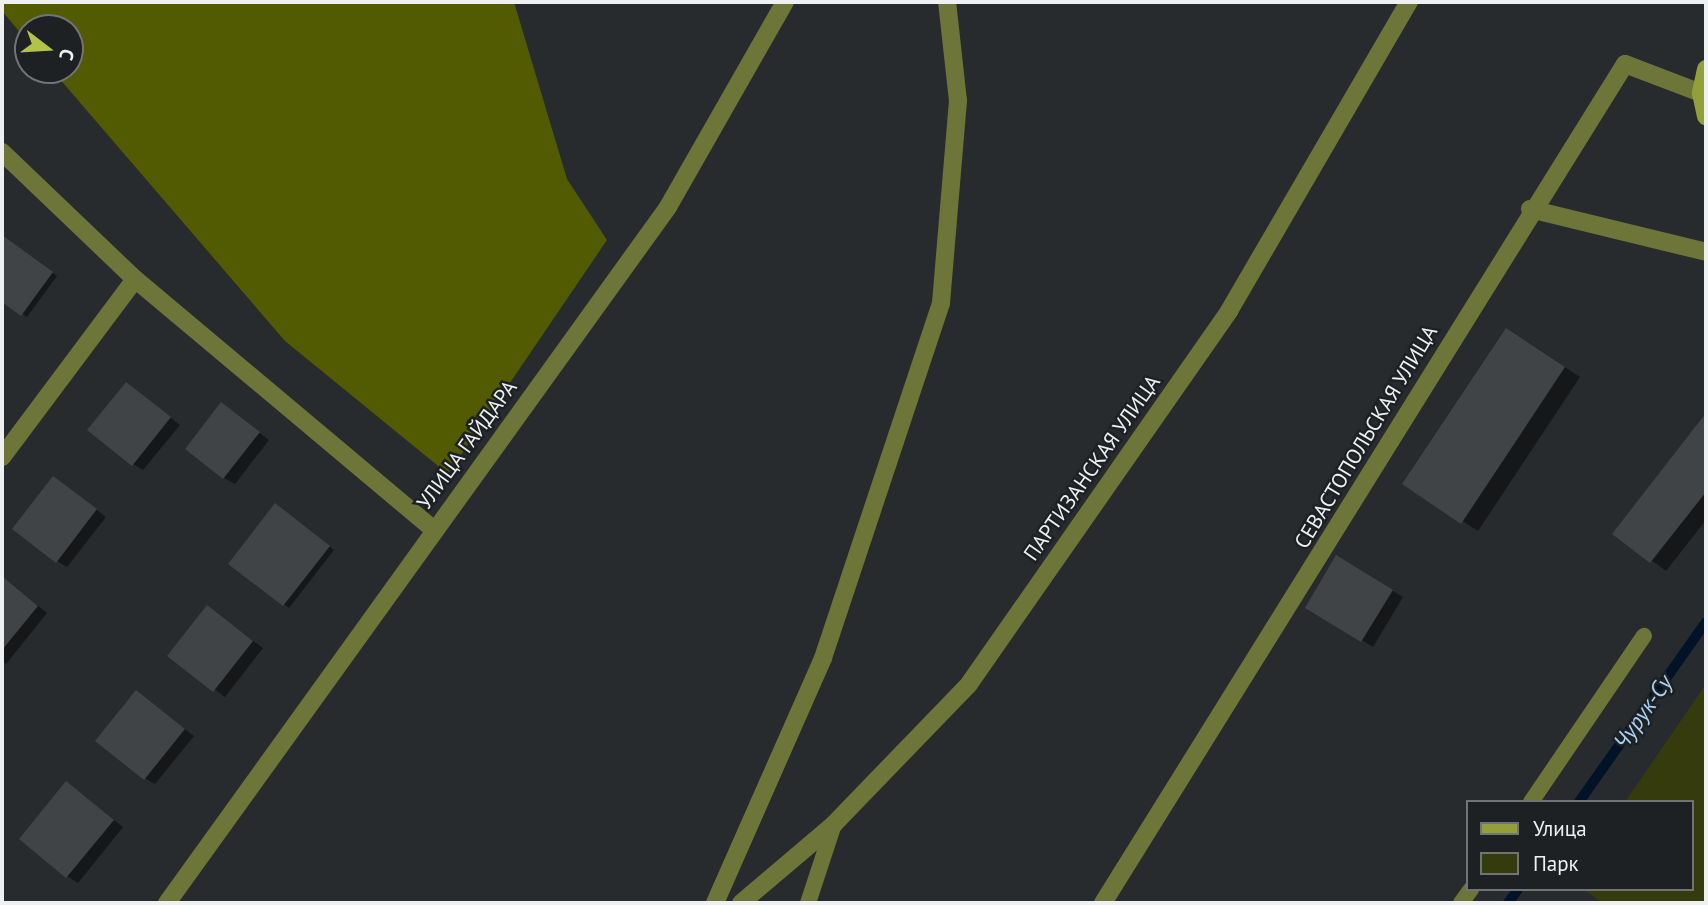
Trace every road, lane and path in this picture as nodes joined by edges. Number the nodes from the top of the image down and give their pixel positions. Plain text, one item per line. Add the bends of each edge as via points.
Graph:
1 (785, 2) edge
2 (947, 2) edge
3 (1409, 2) edge
4 (1706, 69) edge
5 (1701, 93) junction
6 (1706, 116) edge
7 (2, 152) edge
8 (1530, 209) junction
9 (1706, 252) edge
10 (135, 279) junction
11 (2, 457) edge
12 (434, 530) junction
13 (1644, 636) dead end
14 (1532, 800) edge
15 (834, 824) junction
16 (167, 903) edge
17 (715, 903) edge
18 (741, 903) edge
19 (808, 903) edge
20 (1102, 903) edge

1 - 12 street, УЛИЦА ГАЙДАРА via 668,207
2 - 17 street via 958,101 941,303 823,658
3 - 15 street, ПАРТИЗАНСКАЯ УЛИЦА via 1229,312 1064,549 969,684
4 - 5 main road
5 - 6 main road
5 - 8 street, СЕВАСТОПОЛЬСКАЯ УЛИЦА via 1625,64
7 - 10 street
8 - 9 street
8 - 20 street, СЕВАСТОПОЛЬСКАЯ УЛИЦА
10 - 11 street
10 - 12 street
12 - 16 street, УЛИЦА ГАЙДАРА
13 - 14 lane
15 - 18 street, ПАРТИЗАНСКАЯ УЛИЦА
15 - 19 lane

